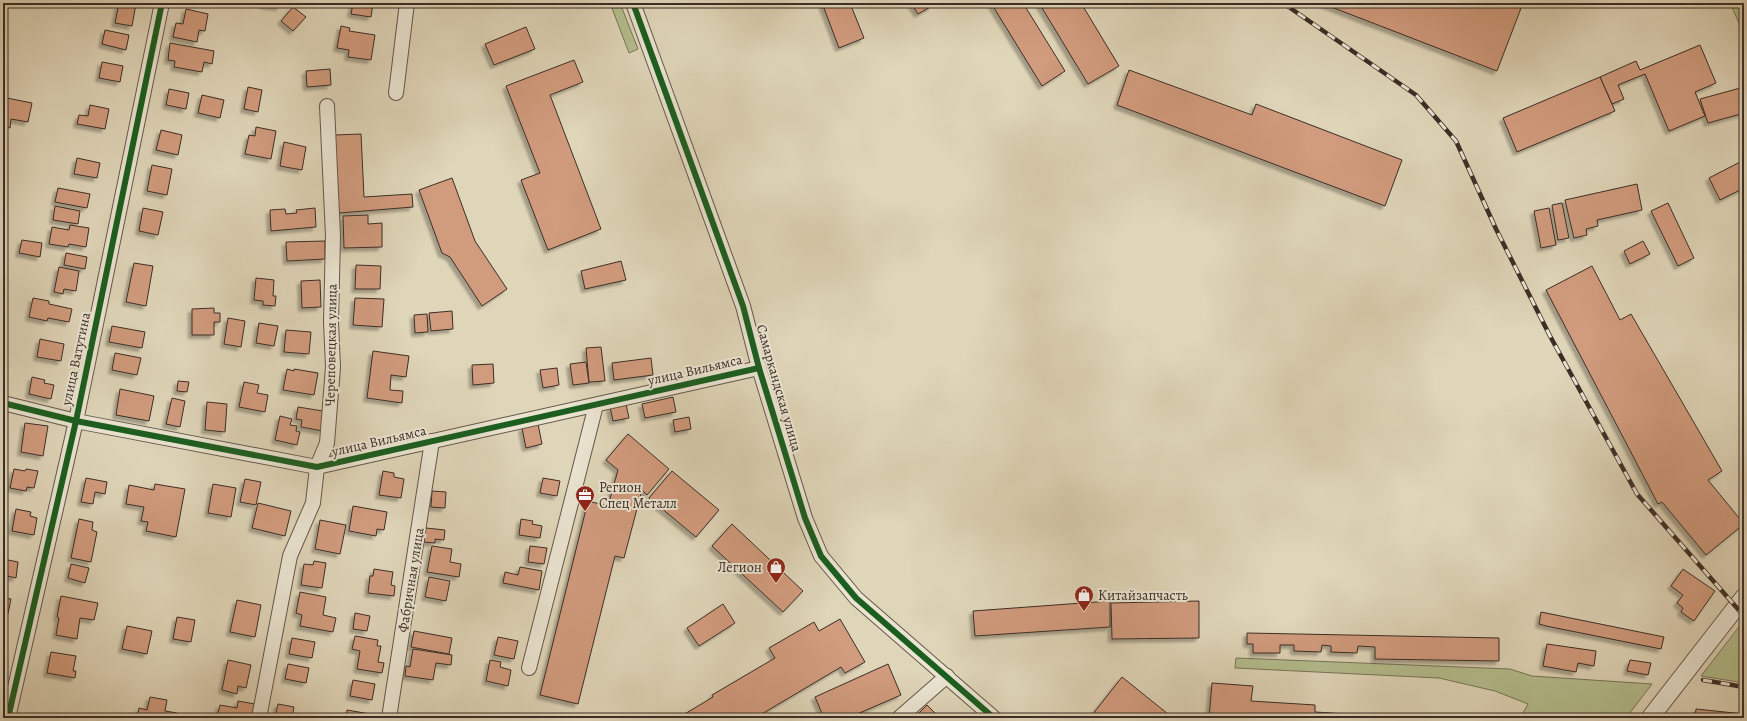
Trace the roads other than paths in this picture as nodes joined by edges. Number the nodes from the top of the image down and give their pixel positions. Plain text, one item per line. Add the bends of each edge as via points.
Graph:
1 (162, 3) edge
2 (407, 3) edge
3 (633, 3) edge
4 (396, 93) dead end
5 (327, 106) dead end
6 (759, 368) junction
7 (3, 403) edge
8 (596, 405) junction
9 (76, 421) junction
10 (432, 441) junction
11 (317, 467) junction
12 (1744, 597) edge
13 (529, 668) dead end
14 (947, 676) junction
15 (8, 718) edge
16 (259, 718) edge
17 (389, 718) edge
18 (899, 718) edge
19 (994, 718) edge
20 (1650, 718) edge

1 - 9 street, улица Ватутина
2 - 4 street
3 - 6 street, Самаркандская улица via 743,306
5 - 11 street, Череповецкая улица via 333,236 331,322 334,367 327,443
6 - 8 street, улица Вильямса
6 - 14 street, Самаркандская улица via 805,518 820,556 856,598
7 - 9 street, улица Вильямса
8 - 10 street, улица Вильямса
8 - 13 street
9 - 11 street, улица Вильямса
9 - 15 street, улица Ватутина
10 - 11 street, улица Вильямса
10 - 17 street, Фабричная улица
11 - 16 street, Череповецкая улица via 313,504 290,556
12 - 20 street
14 - 18 street
14 - 19 street, Самаркандская улица

